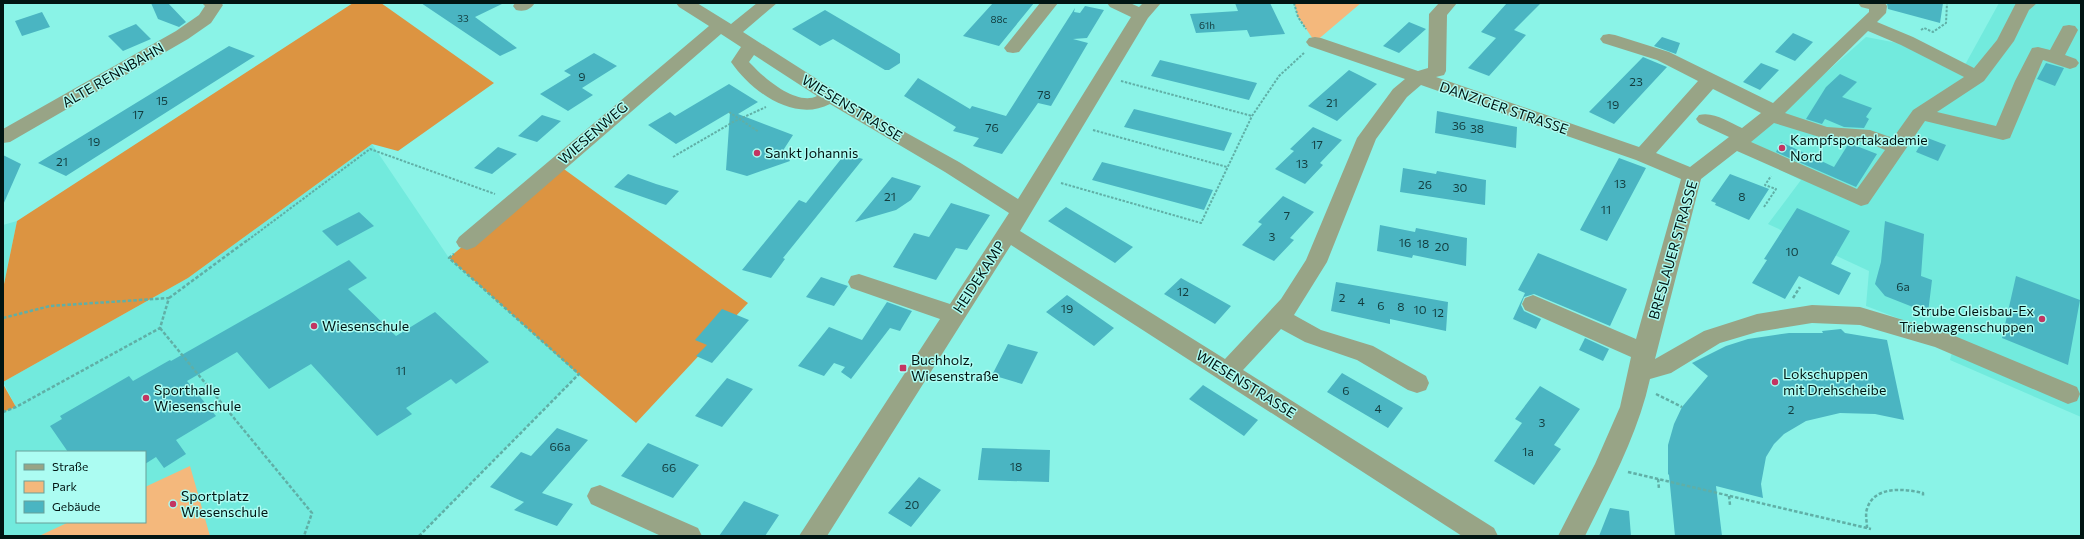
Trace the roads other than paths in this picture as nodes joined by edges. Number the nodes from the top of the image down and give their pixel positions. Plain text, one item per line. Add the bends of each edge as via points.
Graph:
1 (212, 3) edge
2 (685, 3) edge
3 (768, 3) edge
4 (1049, 3) edge
5 (1116, 3) edge
6 (1448, 3) edge
7 (2028, 3) edge
8 (1147, 9) edge
9 (1870, 11) edge
10 (725, 29) junction
11 (2069, 30) dead end
12 (1609, 39) dead end
13 (1315, 42) road end
14 (750, 46) junction
15 (1013, 48) dead end
16 (1977, 77) junction
17 (1417, 78) junction
18 (1710, 80) junction
19 (830, 97) junction
20 (1773, 114) junction
21 (1920, 114) junction
22 (1706, 119) dead end
23 (3, 137) edge
24 (1740, 140) junction
25 (1898, 148) junction
26 (1643, 155) junction
27 (1692, 176) junction
28 (1020, 211) junction
29 (1008, 233) junction
30 (467, 242) road end
31 (859, 282) dead end
32 (1532, 304) dead end
33 (955, 315) junction
34 (1278, 317) junction
35 (1640, 370) junction
36 (1227, 372) junction
37 (1417, 383) dead end
38 (2068, 394) dead end
39 (600, 496) dead end
40 (690, 536) edge
41 (812, 536) edge
42 (1485, 536) edge
43 (1571, 536) edge

1 - 23 street, ALTE RENNBAHN via 214,5 205,19 182,35
2 - 10 street, WIESENSTRASSE
3 - 10 street, WIESENWEG
4 - 15 street
5 - 8 street, HEIDEKAMP
6 - 17 street via 1438,14 1437,71
7 - 16 street via 2022,7 2005,40
8 - 28 street, HEIDEKAMP
9 - 16 street via 1908,41
9 - 20 street, BRESLAUER STRASSE
10 - 14 street, WIESENSTRASSE
10 - 30 street, WIESENWEG
11 - 21 street via 2063,60 2038,52 2003,134
12 - 18 street via 1663,56
13 - 17 street, DANZIGER STRASSE
14 - 19 street, WIESENSTRASSE
14 - 19 street via 740,62 745,72 785,99 811,105
16 - 21 street
17 - 26 street, DANZIGER STRASSE
17 - 34 street via 1400,93 1367,138 1316,262 1289,305
18 - 20 street
18 - 26 street
19 - 28 street, WIESENSTRASSE via 952,167
20 - 24 street, BRESLAUER STRASSE
20 - 25 street via 1826,133 1870,136
21 - 25 street
22 - 24 street
24 - 25 street via 1780,163 1862,199
24 - 27 street, BRESLAUER STRASSE
26 - 27 street, DANZIGER STRASSE
27 - 35 street, BRESLAUER STRASSE
28 - 29 street, HEIDEKAMP
29 - 33 street, HEIDEKAMP
29 - 36 street, WIESENSTRASSE
31 - 33 street
32 - 35 street
33 - 41 street, HEIDEKAMP
34 - 36 street
34 - 37 street via 1313,336 1366,354
35 - 38 street via 1663,366 1712,337 1757,323 1812,314 1860,316 1942,340
35 - 43 street, BRESLAUER STRASSE via 1632,407 1606,467
36 - 42 street, WIESENSTRASSE
39 - 40 street

